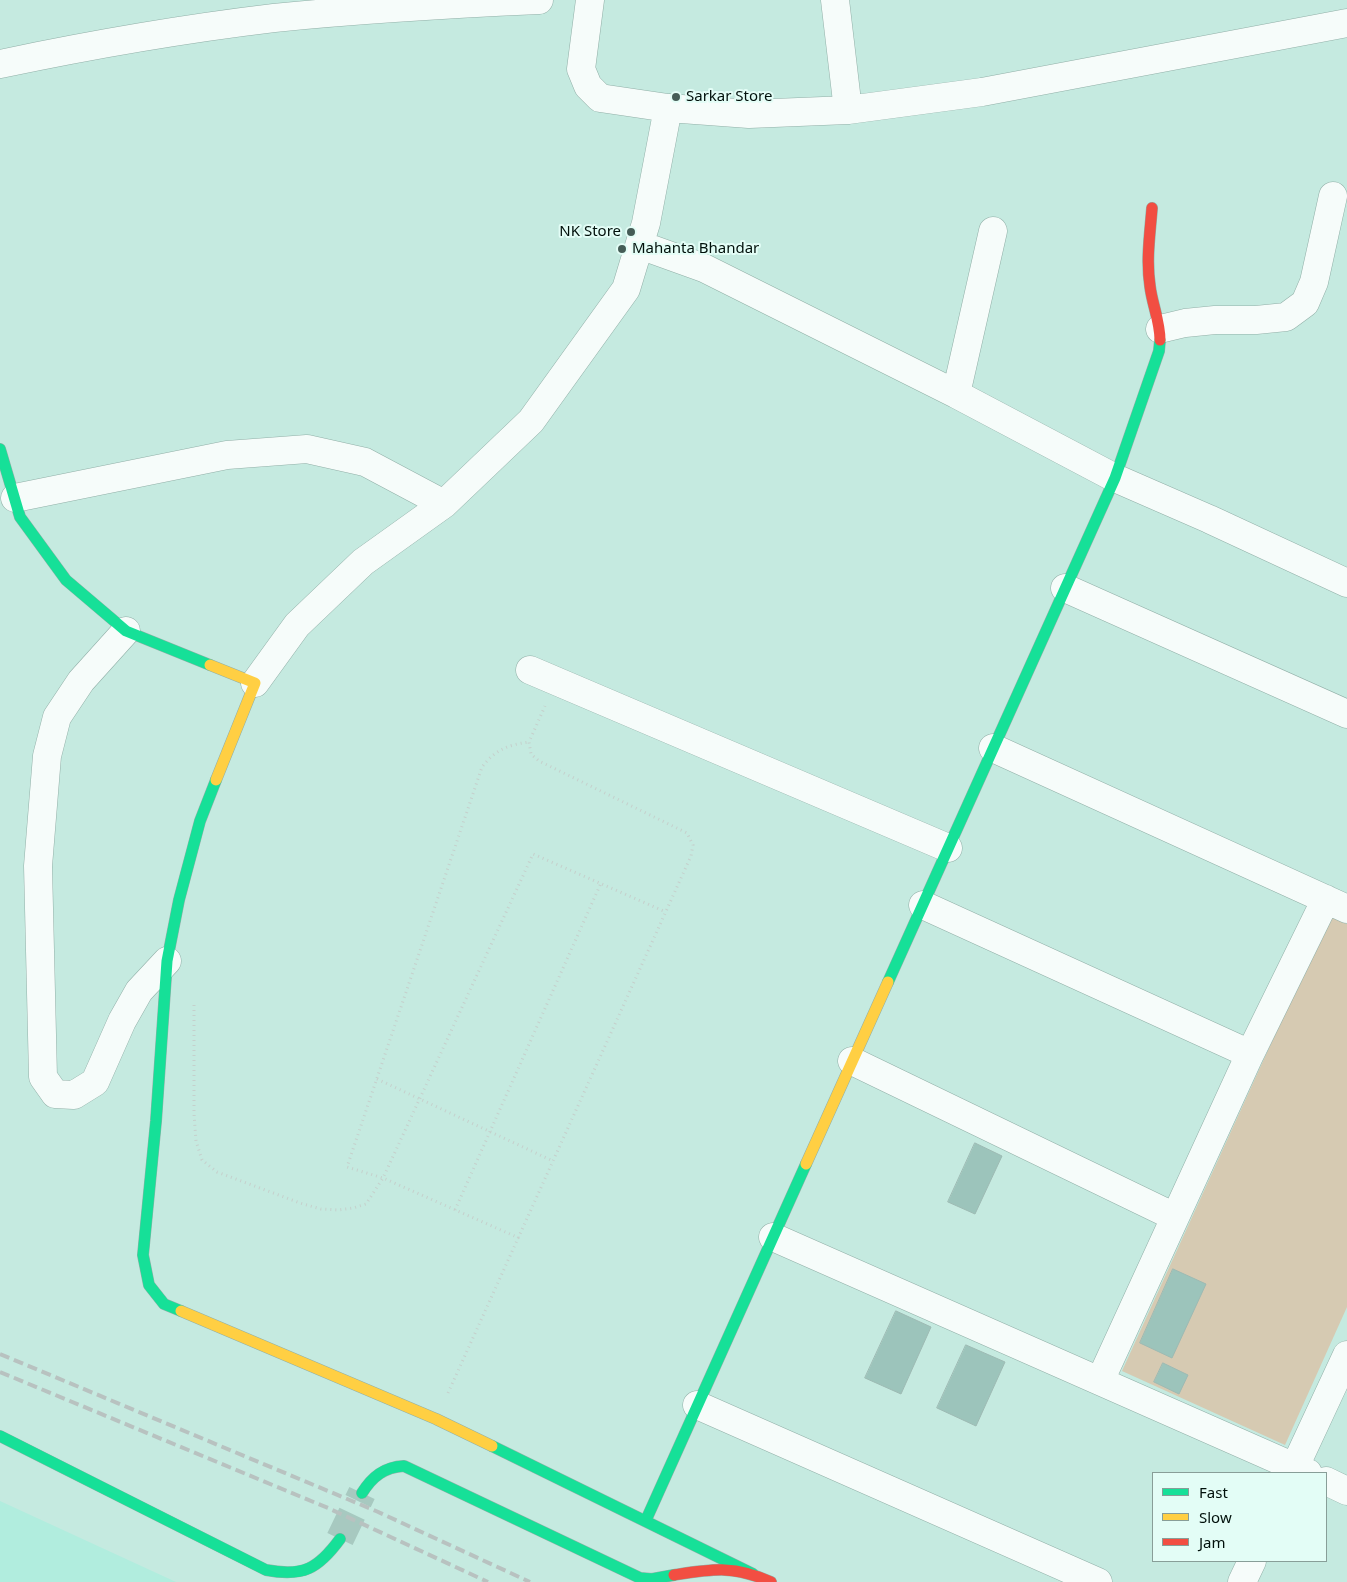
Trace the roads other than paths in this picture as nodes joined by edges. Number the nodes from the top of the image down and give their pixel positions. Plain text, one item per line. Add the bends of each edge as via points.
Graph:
1 (539, 0) edge
2 (590, 0) edge
3 (835, 0) edge
4 (272, 9) edge
5 (1347, 23) edge
6 (0, 64) edge
7 (668, 108) junction
8 (848, 110) junction
9 (1333, 196) dead end
10 (1152, 208) dead end
11 (993, 231) dead end
12 (640, 245) junction
13 (1160, 329) junction
14 (956, 394) junction
15 (0, 449) edge
16 (1115, 478) junction
17 (15, 498) junction
18 (444, 504) junction
19 (1347, 583) edge
20 (1065, 588) junction
21 (126, 631) junction
22 (530, 670) dead end
23 (255, 684) junction
24 (1347, 714) edge
25 (993, 748) junction
26 (948, 848) junction
27 (1336, 904) edge
28 (923, 905) junction
29 (167, 961) junction
30 (1250, 1054) junction
31 (852, 1061) junction
32 (1175, 1217) junction
33 (773, 1237) junction
34 (1347, 1355) edge
35 (1100, 1381) junction
36 (697, 1405) junction
37 (0, 1436) edge
38 (1298, 1471) edge
39 (1327, 1482) edge
40 (1347, 1492) edge
41 (362, 1493) tunnel mouth
42 (646, 1520) junction
43 (340, 1539) tunnel mouth
44 (1252, 1562) edge
45 (752, 1574) junction
46 (771, 1582) edge
47 (1098, 1582) edge
48 (1242, 1582) edge

1 - 4 street
2 - 7 street via 581,69 588,86 600,98
3 - 8 street
4 - 6 street
5 - 8 street via 982,92
7 - 8 street via 750,114
7 - 12 street
9 - 13 street via 1314,282 1305,303 1286,317 1215,320
10 - 13 street via 1148,261 1150,287
11 - 14 street
12 - 14 street via 704,268
12 - 18 street via 626,289 531,421
13 - 16 street via 1159,351
14 - 16 street
15 - 17 street
16 - 19 street
16 - 20 street
17 - 18 street via 227,455 306,449 365,462
17 - 21 street via 20,517 66,580
18 - 23 street via 363,562 297,626
20 - 24 street
20 - 25 street
21 - 23 street
21 - 29 street via 81,681 57,717 47,756 38,866 39,966 43,1077 55,1094 74,1095 95,1082 139,991
22 - 26 street
23 - 29 street via 200,821
25 - 26 street
25 - 27 street
26 - 28 street
27 - 30 street
28 - 30 street
28 - 31 street
29 - 42 street via 143,1255 149,1285 164,1304 436,1419
30 - 32 street
31 - 32 street
31 - 33 street
32 - 35 street
33 - 35 street
33 - 36 street
34 - 38 street
35 - 38 street
36 - 42 street
36 - 47 street
37 - 43 street via 266,1570 290,1574 312,1568 325,1559
39 - 40 street
41 - 45 street via 381,1472 394,1466 404,1466 640,1578 715,1569
42 - 45 street
44 - 48 street
45 - 46 street

